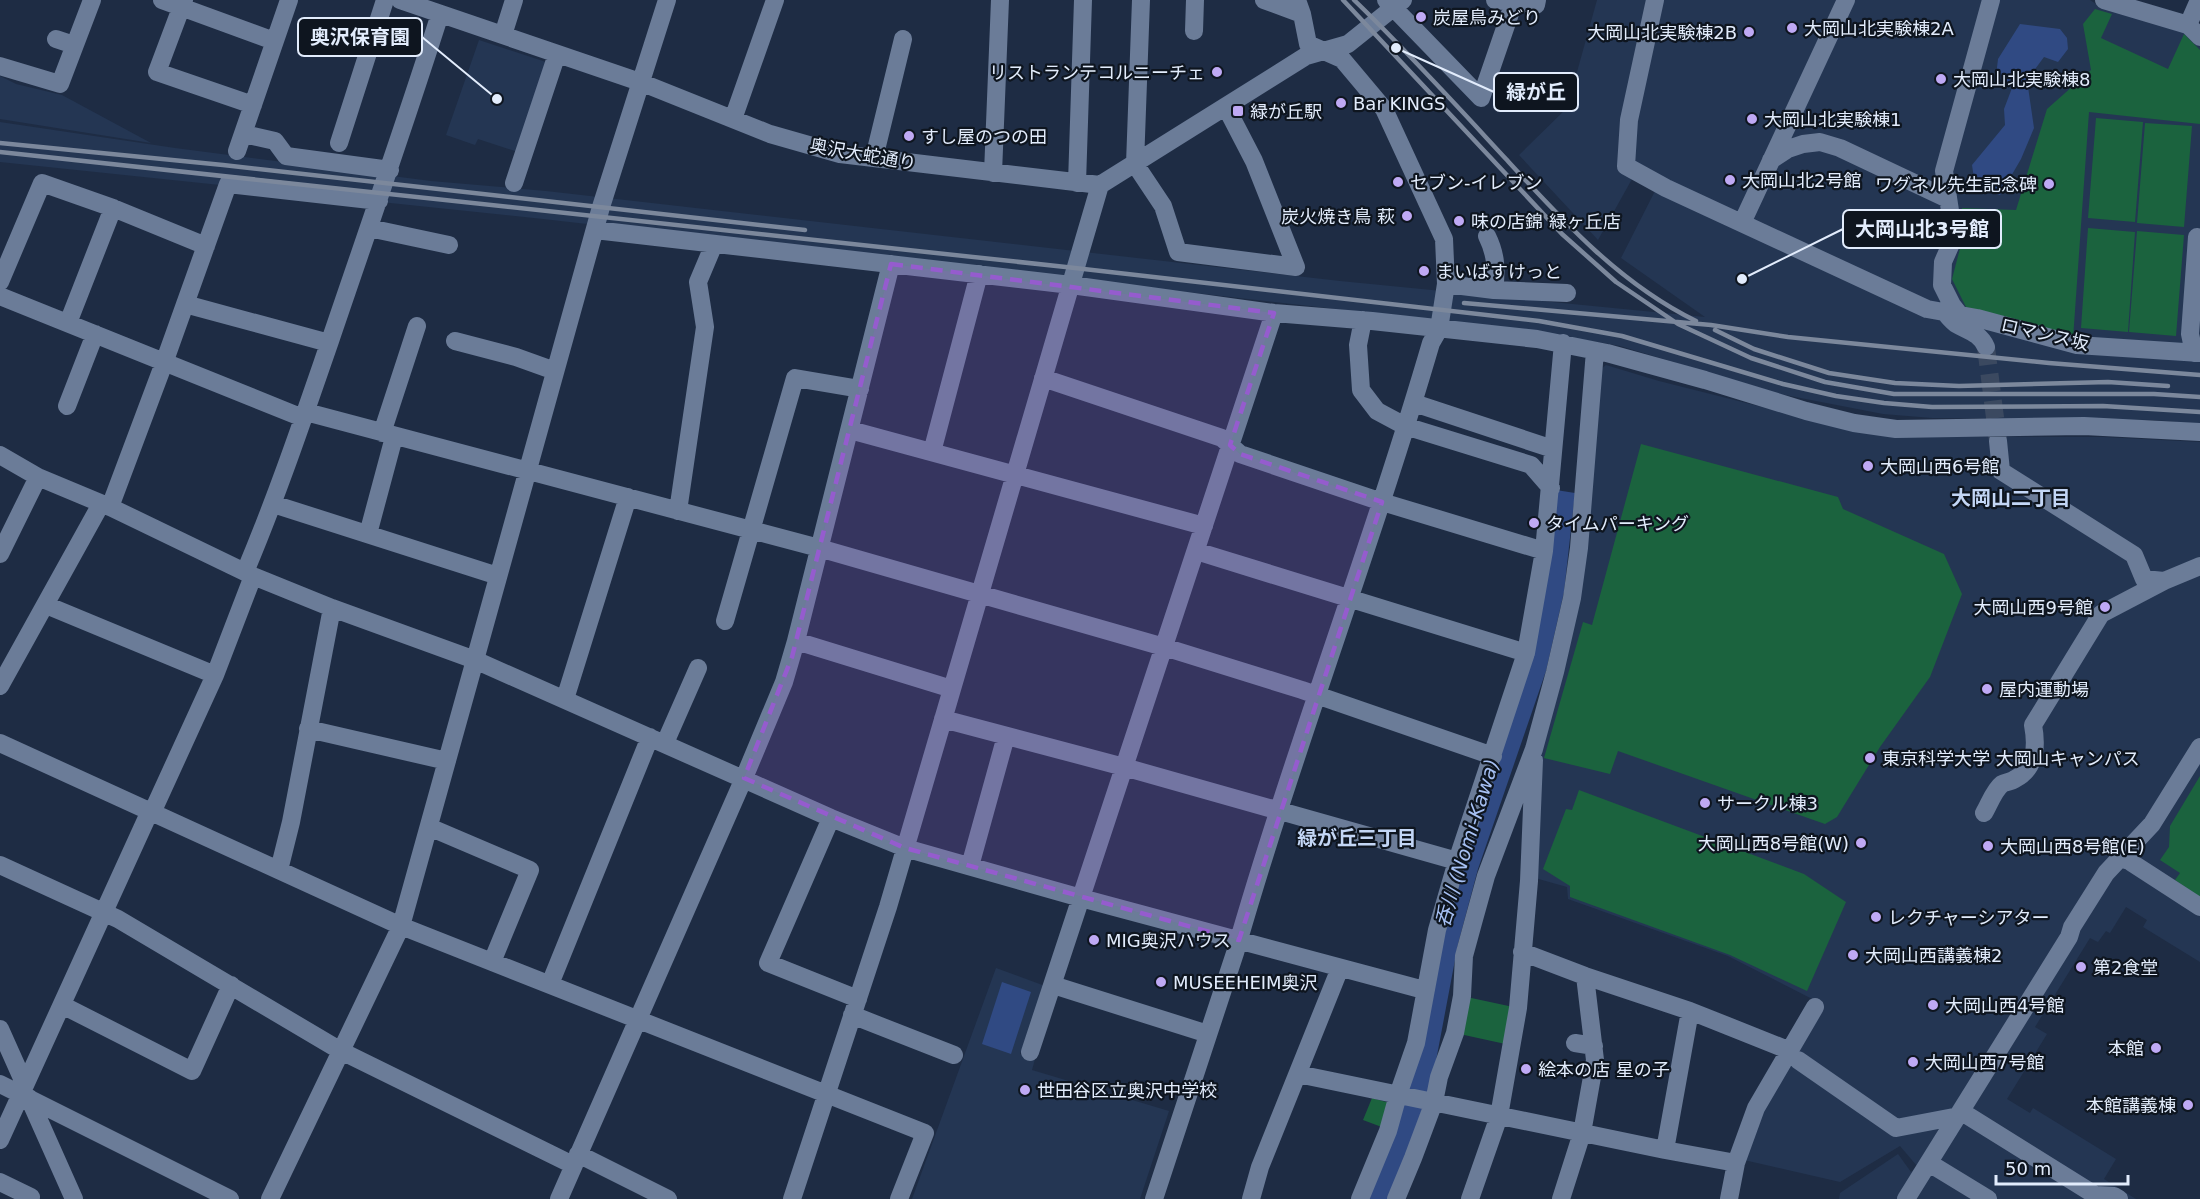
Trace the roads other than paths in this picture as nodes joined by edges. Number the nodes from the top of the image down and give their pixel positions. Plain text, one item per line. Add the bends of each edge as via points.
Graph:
1 (162, 0) edge
2 (289, 0) edge
3 (385, 0) edge
4 (400, 0) edge
5 (514, 0) edge
6 (668, 0) edge
7 (775, 0) edge
8 (1000, 0) edge
9 (1083, 0) edge
10 (1142, 0) edge
11 (1195, 0) edge
12 (1264, 0) edge
13 (1495, 0) edge
14 (1537, 0) edge
15 (1655, 0) edge
16 (1846, 0) edge
17 (1991, 0) edge
18 (2104, 0) edge
19 (2199, 0) edge
20 (88, 1) edge
21 (1514, 2) junction
22 (1394, 3) edge
23 (183, 4) edge
24 (1299, 7) edge
25 (440, 14) junction
26 (1194, 31) dead end
27 (2194, 31) edge
28 (503, 35) junction
29 (56, 39) dead end
30 (903, 39) dead end
31 (274, 41) junction
32 (74, 45) junction
33 (1319, 53) junction
34 (557, 54) junction
35 (0, 66) edge
36 (640, 82) junction
37 (253, 105) junction
38 (1226, 107) junction
39 (733, 119) junction
40 (244, 134) junction
41 (339, 143) dead end
42 (237, 151) dead end
43 (874, 158) junction
44 (1771, 160) junction
45 (1136, 164) junction
46 (390, 170) junction
47 (993, 173) junction
48 (514, 183) dead end
49 (1077, 183) junction
50 (1100, 185) junction
51 (1948, 199) junction
52 (379, 201) junction
53 (113, 208) junction
54 (1742, 223) junction
55 (369, 228) junction
56 (595, 230) junction
57 (1487, 236) dead end
58 (2197, 237) dead end
59 (714, 244) junction
60 (449, 245) dead end
61 (206, 246) junction
62 (891, 264) junction
63 (979, 274) junction
64 (0, 282) edge
65 (1446, 284) junction
66 (1071, 285) junction
67 (1494, 290) junction
68 (1567, 293) dead end
69 (0, 296) edge
70 (185, 304) junction
71 (1944, 308) junction
72 (1274, 313) junction
73 (1363, 320) junction
74 (68, 323) junction
75 (417, 326) dead end
76 (1438, 329) junction
77 (95, 334) junction
78 (455, 341) dead end
79 (329, 343) junction
80 (1563, 343) junction
81 (1986, 347) tunnel mouth
82 (1594, 351) junction
83 (2197, 353) edge
84 (164, 363) junction
85 (555, 371) junction
86 (1043, 378) junction
87 (860, 389) junction
88 (1413, 404) junction
89 (67, 406) dead end
90 (304, 415) junction
91 (1405, 426) junction
92 (850, 430) junction
93 (2200, 432) edge
94 (388, 435) junction
95 (1998, 441) tunnel mouth
96 (1230, 445) junction
97 (1553, 449) junction
98 (932, 452) junction
99 (0, 455) edge
100 (527, 472) junction
101 (1015, 475) junction
102 (38, 477) junction
103 (1551, 488) junction
104 (628, 497) junction
105 (1382, 502) junction
106 (273, 504) junction
107 (105, 506) junction
108 (678, 511) junction
109 (1204, 526) junction
110 (752, 531) junction
111 (368, 534) junction
112 (819, 548) junction
113 (1196, 551) junction
114 (1544, 551) junction
115 (0, 554) edge
116 (2200, 566) edge
117 (249, 574) junction
118 (498, 576) junction
119 (2164, 581) junction
120 (980, 595) junction
121 (1350, 598) junction
122 (46, 605) junction
123 (332, 608) junction
124 (725, 621) dead end
125 (796, 641) junction
126 (1164, 647) junction
127 (1526, 653) junction
128 (475, 660) junction
129 (698, 668) dead end
130 (215, 675) junction
131 (0, 687) edge
132 (952, 689) junction
133 (1317, 696) junction
134 (565, 699) junction
135 (943, 719) junction
136 (308, 729) junction
137 (1006, 736) junction
138 (658, 740) junction
139 (0, 743) edge
140 (2200, 747) edge
141 (1534, 749) junction
142 (1493, 756) junction
143 (447, 761) junction
144 (1124, 767) junction
145 (744, 778) junction
146 (150, 811) junction
147 (1278, 811) junction
148 (1984, 813) dead end
149 (831, 818) junction
150 (429, 827) junction
151 (905, 848) junction
152 (2119, 858) junction
153 (1457, 861) junction
154 (0, 865) edge
155 (970, 866) junction
156 (279, 870) junction
157 (1081, 898) junction
158 (2200, 907) edge
159 (104, 911) junction
160 (401, 926) junction
161 (1239, 940) junction
162 (1522, 951) junction
163 (492, 962) junction
164 (1340, 968) junction
165 (1585, 976) junction
166 (550, 984) junction
167 (231, 985) junction
168 (1053, 985) junction
169 (1424, 990) junction
170 (62, 1005) junction
171 (855, 1007) junction
172 (1815, 1007) dead end
173 (1690, 1011) junction
174 (638, 1019) junction
175 (0, 1029) edge
176 (1208, 1034) junction
177 (1575, 1043) dead end
178 (1594, 1046) junction
179 (341, 1051) junction
180 (1030, 1052) dead end
181 (954, 1055) dead end
182 (1793, 1055) junction
183 (1298, 1074) junction
184 (0, 1084) edge
185 (25, 1092) junction
186 (827, 1093) junction
187 (1398, 1095) junction
188 (1432, 1102) junction
189 (1960, 1114) junction
190 (1499, 1116) junction
191 (1582, 1133) junction
192 (0, 1140) edge
193 (1665, 1150) junction
194 (576, 1159) junction
195 (1736, 1162) junction
196 (1929, 1163) junction
197 (0, 1182) edge
198 (31, 1197) dead end
199 (74, 1199) edge
200 (230, 1199) edge
201 (270, 1199) edge
202 (559, 1199) edge
203 (668, 1199) edge
204 (792, 1199) edge
205 (899, 1199) edge
206 (1154, 1199) edge
207 (1251, 1199) edge
208 (1360, 1199) edge
209 (1396, 1199) edge
210 (1470, 1199) edge
211 (1561, 1199) edge
212 (1729, 1199) edge
213 (1906, 1199) edge
214 (1988, 1199) edge
215 (2119, 1199) edge

1 - 23 street
2 - 31 street
3 - 41 street
4 - 25 street, 奥沢大蛇通り
5 - 28 street
6 - 36 street
7 - 39 street
8 - 47 street
9 - 49 street
10 - 45 street
11 - 26 street
12 - 24 street
13 - 21 street
14 - 21 street via 1536,5
15 - 54 street via 1629,120 1626,166
16 - 44 street
17 - 51 street via 1944,171
18 - 27 street
19 - 27 street
20 - 32 street
21 - 22 street via 1481,98
22 - 33 street via 1348,44
23 - 31 street
23 - 37 street via 157,72
24 - 33 street via 1308,44
25 - 28 street, 奥沢大蛇通り
25 - 46 street
28 - 34 street, 奥沢大蛇通り
29 - 32 street
30 - 43 street
31 - 37 street
32 - 35 street via 60,84 47,85
33 - 38 street via 1306,56
33 - 65 street via 1342,59 1384,108 1443,238
34 - 36 street, 奥沢大蛇通り
34 - 48 street
36 - 39 street, 奥沢大蛇通り
36 - 56 street
37 - 40 street
38 - 45 street
38 - 45 street via 1254,161 1296,267 1206,247 1178,252 1163,206
39 - 43 street, 奥沢大蛇通り via 800,143
40 - 42 street
40 - 46 street via 275,141 286,156
43 - 47 street, 奥沢大蛇通り
44 - 51 street via 1788,149 1820,142
44 - 54 street
45 - 50 street
46 - 52 street
47 - 49 street, 奥沢大蛇通り
49 - 50 street, 奥沢大蛇通り
50 - 66 street
51 - 71 street via 1954,237 1941,274
52 - 55 street
52 - 61 street via 228,184
53 - 61 street
53 - 64 street via 42,183
53 - 74 street
54 - 71 street
55 - 60 street
55 - 79 street
56 - 59 street
56 - 85 street
57 - 67 street via 1495,256
58 - 83 street via 2190,334
59 - 62 street
59 - 108 street via 698,282 705,327
61 - 70 street
62 - 63 street
62 - 87 street
63 - 66 street
63 - 98 street
65 - 67 street
65 - 76 street
66 - 72 street
66 - 86 street
67 - 68 street
69 - 74 street
70 - 79 street
70 - 84 street
71 - 81 street via 1955,323 1977,334
71 - 83 street, ロマンス坂 via 2077,345
72 - 73 street
72 - 96 street
73 - 76 street
73 - 91 street via 1358,345 1361,390 1377,411
74 - 77 street
75 - 94 street
76 - 80 street
76 - 88 street
77 - 84 street
77 - 89 street
78 - 85 street
79 - 90 street
80 - 82 street
80 - 97 street
82 - 93 street via 1806,411 1896,429 2084,426
82 - 141 street via 1572,598
84 - 90 street
84 - 107 street
85 - 100 street
86 - 96 street via 1222,438
86 - 101 street
87 - 92 street
87 - 110 street via 795,378
88 - 91 street
88 - 97 street
90 - 94 street
90 - 106 street
91 - 103 street via 1531,465
91 - 105 street
92 - 98 street
92 - 112 street
94 - 100 street
94 - 111 street
95 - 119 street via 2001,471 2134,555 2144,579
96 - 105 street via 1240,454
96 - 109 street
97 - 103 street
98 - 101 street
99 - 102 street
100 - 104 street
100 - 118 street
101 - 109 street
101 - 120 street
102 - 107 street
102 - 115 street
103 - 114 street
104 - 108 street
104 - 134 street
105 - 114 street
105 - 121 street
106 - 111 street
106 - 117 street
107 - 117 street
107 - 122 street
108 - 110 street
109 - 113 street
110 - 112 street
110 - 124 street
111 - 118 street
112 - 120 street
112 - 125 street
113 - 121 street
113 - 126 street
114 - 127 street
116 - 119 street
117 - 123 street
117 - 130 street
118 - 128 street
119 - 148 street via 2101,614 2033,725 2036,754 2028,768 2016,779 2001,784
120 - 126 street
120 - 132 street
121 - 127 street
121 - 133 street
122 - 130 street
122 - 131 street
123 - 128 street
123 - 136 street
125 - 132 street
125 - 145 street via 784,682
126 - 133 street
126 - 144 street
127 - 142 street
128 - 134 street
128 - 143 street
129 - 138 street
130 - 146 street
132 - 135 street
133 - 142 street
133 - 147 street
134 - 138 street
135 - 137 street
135 - 151 street
136 - 143 street
136 - 156 street
137 - 144 street
137 - 155 street
138 - 145 street
138 - 166 street
139 - 146 street via 44,767
140 - 152 street via 2152,824
141 - 162 street
141 - 188 street via 1494,854 1473,923 1464,957 1455,1033
142 - 153 street
143 - 150 street
144 - 147 street
144 - 157 street
145 - 149 street
145 - 174 street
146 - 156 street
146 - 159 street
147 - 153 street
147 - 161 street
149 - 151 street
149 - 171 street via 768,963
150 - 160 street
150 - 163 street via 530,870
151 - 155 street
151 - 171 street
152 - 158 street
152 - 189 street via 2100,881
153 - 169 street
154 - 159 street
155 - 157 street
156 - 160 street
157 - 161 street
157 - 168 street
159 - 167 street
159 - 170 street
160 - 163 street
160 - 179 street
161 - 164 street
161 - 176 street
162 - 165 street
162 - 190 street via 1518,1008
163 - 166 street
164 - 169 street
164 - 183 street
165 - 173 street
165 - 178 street
166 - 174 street
167 - 170 street via 192,1071
167 - 179 street
168 - 176 street
168 - 180 street
169 - 187 street via 1416,1043
170 - 185 street
171 - 181 street
171 - 186 street
172 - 182 street
173 - 182 street
173 - 193 street
174 - 186 street
174 - 194 street
175 - 185 street
176 - 206 street
177 - 178 street
178 - 191 street
179 - 194 street
179 - 201 street
182 - 189 street via 1896,1128
182 - 195 street via 1756,1108
183 - 187 street
183 - 207 street
184 - 185 street
185 - 192 street
185 - 199 street
185 - 200 street
186 - 204 street
186 - 205 street via 925,1133
187 - 188 street
187 - 208 street
188 - 190 street
188 - 209 street
189 - 196 street
189 - 215 street via 2094,1195
190 - 191 street
190 - 210 street
191 - 193 street
191 - 211 street
193 - 195 street
194 - 202 street
194 - 203 street
195 - 212 street
196 - 213 street
196 - 214 street
197 - 198 street

